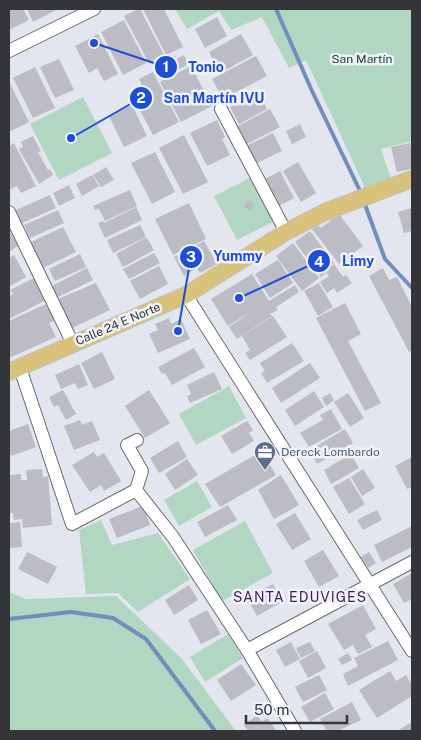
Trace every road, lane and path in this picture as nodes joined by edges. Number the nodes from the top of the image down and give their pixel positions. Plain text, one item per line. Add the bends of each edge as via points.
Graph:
1 (94, 9) edge
2 (9, 51) edge
3 (221, 109) dead end
4 (412, 179) edge
5 (9, 212) edge
6 (286, 232) junction
7 (186, 295) junction
8 (72, 344) junction
9 (14, 370) edge
10 (137, 440) dead end
11 (136, 490) junction
12 (412, 562) edge
13 (369, 584) junction
14 (246, 650) junction
15 (412, 651) edge
16 (295, 731) edge

1 - 2 street
3 - 6 street
4 - 6 main road, Calle 24 E Norte via 325,212
5 - 8 street
6 - 7 main road, Calle 24 E Norte
7 - 8 main road, Calle 24 E Norte
7 - 13 street
8 - 9 main road, Calle 24 E Norte
9 - 11 street via 72,524
10 - 11 street via 127,445 142,472
11 - 14 street via 173,537
12 - 13 street
13 - 14 street
13 - 15 street
14 - 16 street

